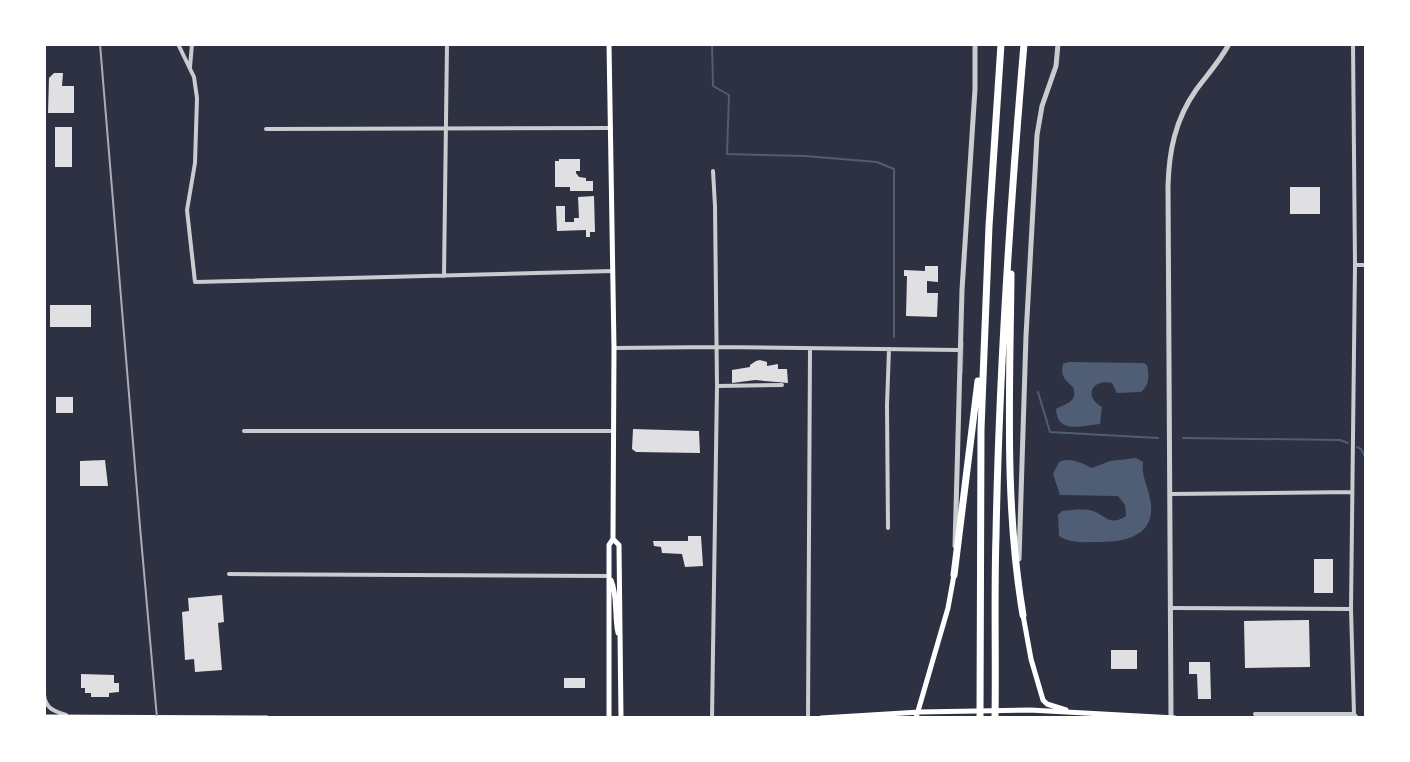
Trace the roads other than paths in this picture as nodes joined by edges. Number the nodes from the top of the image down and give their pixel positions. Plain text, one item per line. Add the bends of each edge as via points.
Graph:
1 (178, 44) edge
2 (192, 44) edge
3 (447, 44) edge
4 (609, 44) edge
5 (974, 44) edge
6 (1001, 44) edge
7 (1024, 44) edge
8 (1058, 44) edge
9 (1229, 44) edge
10 (1353, 44) edge
11 (190, 69) junction
12 (611, 128) junction
13 (266, 129) dead end
14 (447, 129) junction
15 (713, 171) dead end
16 (1012, 188) junction
17 (1355, 265) junction
18 (1366, 265) edge
19 (613, 271) junction
20 (444, 276) junction
21 (984, 327) junction
22 (715, 347) junction
23 (614, 348) junction
24 (889, 349) junction
25 (810, 350) junction
26 (960, 350) junction
27 (782, 385) dead end
28 (717, 386) junction
29 (244, 431) dead end
30 (614, 431) junction
31 (1352, 492) junction
32 (1169, 494) junction
33 (888, 528) dead end
34 (613, 539) junction
35 (229, 574) dead end
36 (954, 575) junction
37 (609, 576) junction
38 (1171, 608) junction
39 (1351, 609) junction
40 (1023, 615) junction
41 (621, 646) junction
42 (44, 695) edge
43 (1075, 712) junction
44 (1255, 714) dead end
45 (917, 715) edge
46 (983, 715) edge
47 (1355, 716) edge
48 (44, 717) edge
49 (72, 718) edge
50 (243, 718) edge
51 (267, 718) edge
52 (609, 718) edge
53 (621, 718) edge
54 (712, 718) edge
55 (808, 718) edge
56 (821, 718) edge
57 (996, 718) edge
58 (1172, 718) edge

1 - 11 street
2 - 11 street
3 - 14 street
4 - 12 main road
5 - 26 street
6 - 21 highway
7 - 16 highway
8 - 40 street via 1039,117 1035,173 1019,522
9 - 32 street via 1185,108 1170,154
10 - 17 street
11 - 20 street via 197,98 187,210 195,282
12 - 14 street
12 - 19 main road
13 - 14 street
14 - 20 street
15 - 22 street
16 - 40 highway via 1009,478
16 - 57 highway via 996,520
17 - 18 street
17 - 31 street
19 - 20 street
19 - 23 main road
21 - 36 highway
21 - 46 highway
22 - 23 street
22 - 25 street
22 - 28 street
23 - 30 main road
24 - 25 street
24 - 26 street
24 - 33 street
25 - 55 street
26 - 36 street
27 - 28 street
28 - 54 street
29 - 30 street
30 - 34 main road
31 - 32 street
31 - 39 street
32 - 38 street
34 - 37 main road
34 - 41 main road via 619,545
35 - 37 street
36 - 45 main road
37 - 41 main road
37 - 52 main road
38 - 39 street
38 - 58 street
39 - 47 street
40 - 43 main road via 1043,700
41 - 53 main road
42 - 49 street via 50,710
43 - 46 main road
43 - 58 main road
44 - 47 street
45 - 46 main road
45 - 56 main road
48 - 49 main road
49 - 50 main road
50 - 51 main road

